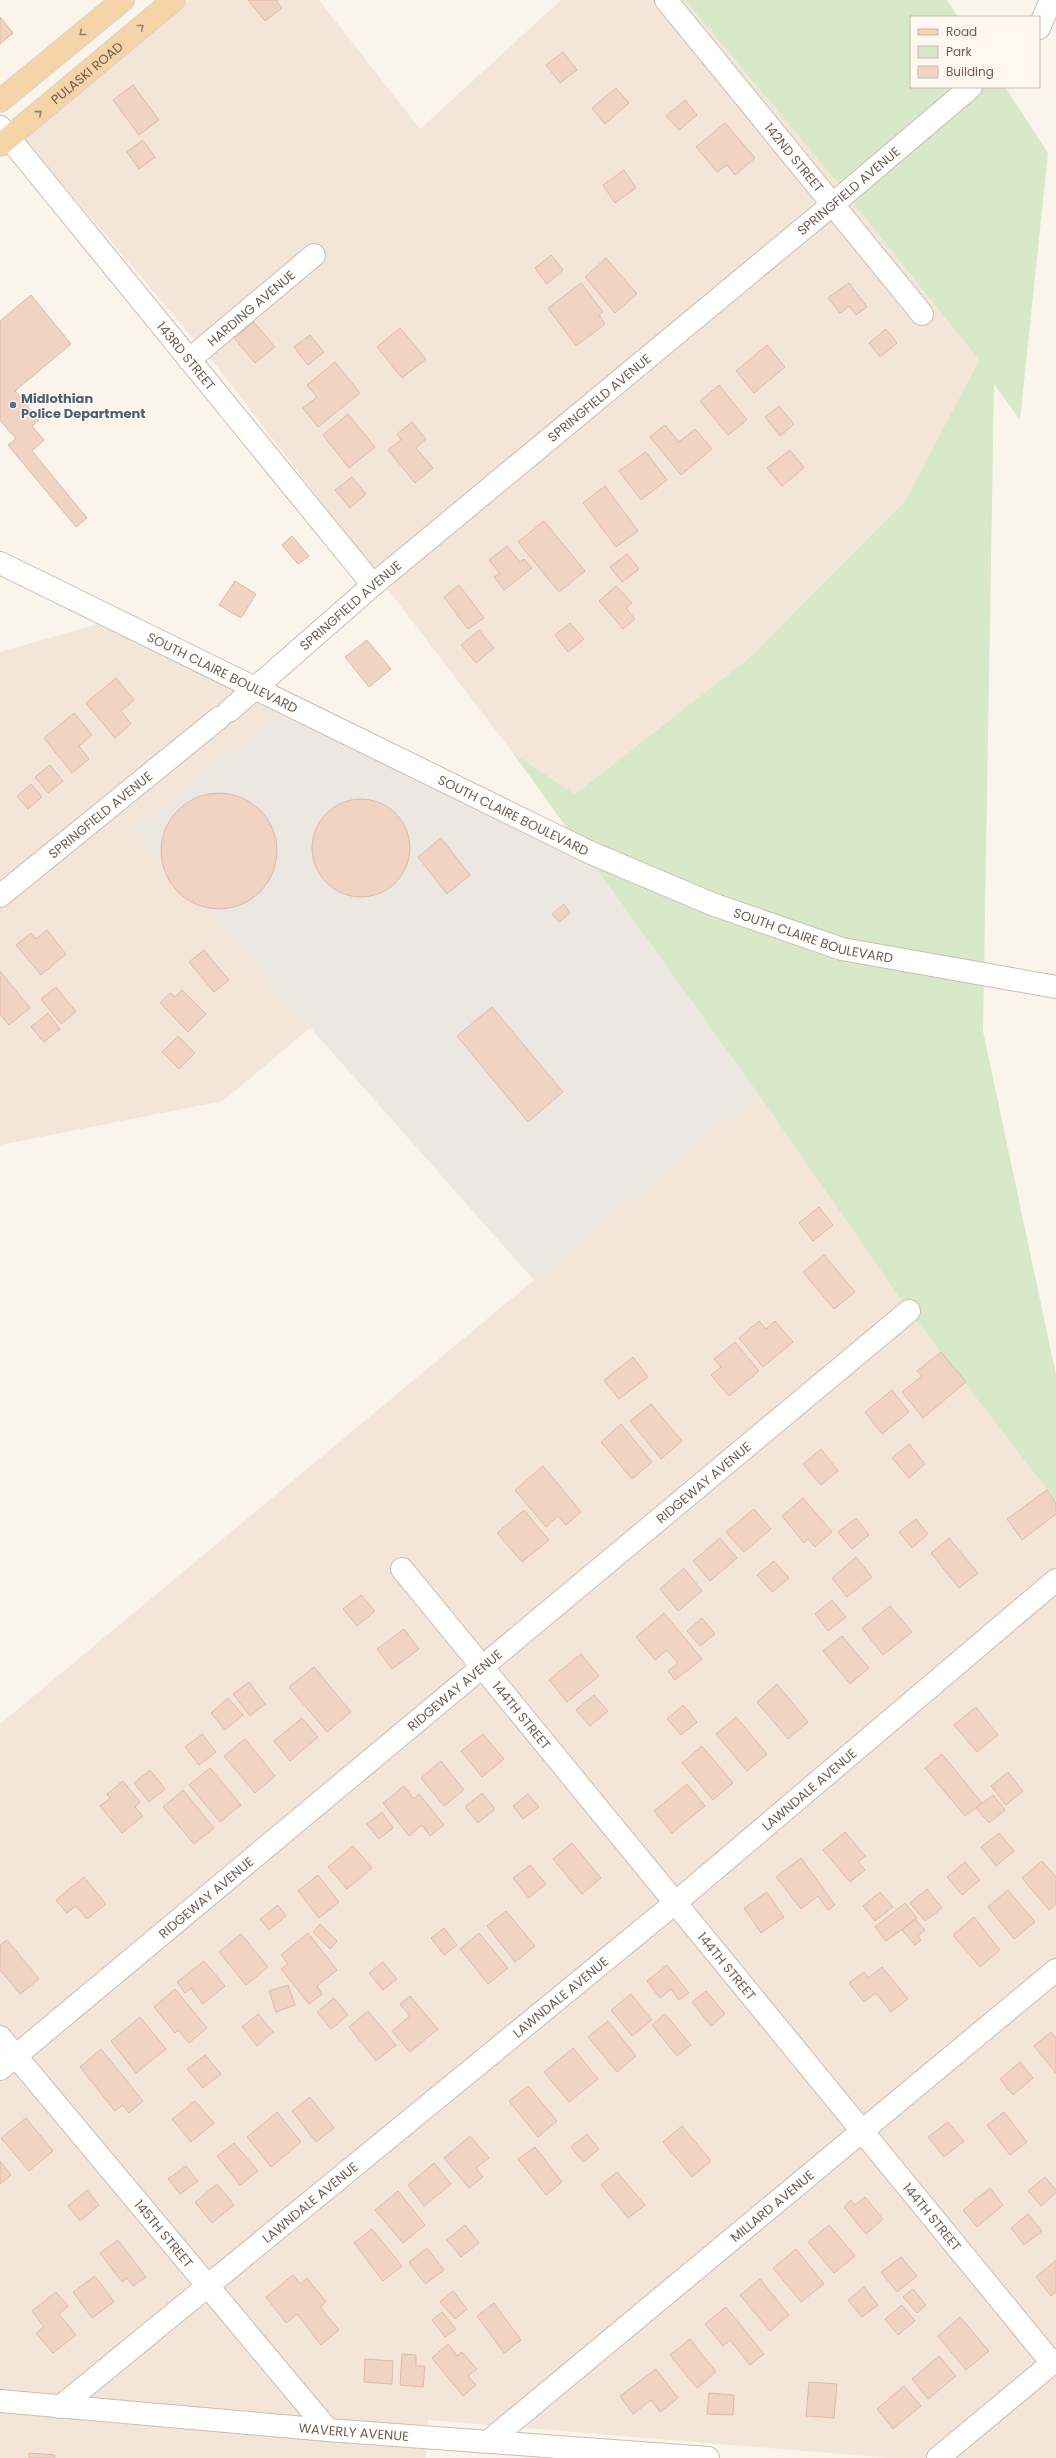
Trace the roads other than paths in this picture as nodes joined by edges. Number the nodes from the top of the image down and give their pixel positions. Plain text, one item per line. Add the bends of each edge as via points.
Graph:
1 (123, 0) edge
2 (174, 0) edge
3 (666, 0) edge
4 (1051, 0) edge
5 (1040, 26) edge
6 (970, 88) edge
7 (0, 101) edge
8 (3, 137) edge
9 (833, 204) junction
10 (314, 255) dead end
11 (922, 314) dead end
12 (189, 360) junction
13 (0, 563) edge
14 (373, 585) junction
15 (255, 689) junction
16 (0, 896) edge
17 (1056, 987) edge
18 (909, 1311) dead end
19 (402, 1569) dead end
20 (1056, 1580) edge
21 (482, 1669) junction
22 (675, 1903) junction
23 (1056, 1970) edge
24 (0, 2037) edge
25 (8, 2062) edge
26 (863, 2132) junction
27 (206, 2286) junction
28 (1054, 2362) edge
29 (0, 2401) edge
30 (60, 2407) junction
31 (328, 2430) junction
32 (489, 2442) junction
33 (708, 2458) edge
34 (938, 2458) edge

1 -> 7 main road
8 -> 2 main road, PULASKI ROAD
3 - 9 street, 142ND STREET
4 - 5 street
6 - 9 street, SPRINGFIELD AVENUE
8 - 12 street, 143RD STREET
9 - 11 street, 142ND STREET
9 - 14 street, SPRINGFIELD AVENUE
10 - 12 street, HARDING AVENUE
12 - 14 street, 143RD STREET
13 - 15 street, SOUTH CLAIRE BOULEVARD
14 - 15 street, SPRINGFIELD AVENUE
15 - 16 street, SPRINGFIELD AVENUE
15 - 17 street, SOUTH CLAIRE BOULEVARD via 589,852 712,904 842,949
18 - 21 street, RIDGEWAY AVENUE
19 - 21 street, 144TH STREET
20 - 22 street, LAWNDALE AVENUE
21 - 22 street, 144TH STREET
21 - 25 street, RIDGEWAY AVENUE
22 - 26 street, 144TH STREET
22 - 27 street, LAWNDALE AVENUE
23 - 26 street, MILLARD AVENUE
24 - 25 street, 145TH STREET
25 - 27 street, 145TH STREET
26 - 28 street, 144TH STREET
26 - 32 street, MILLARD AVENUE
27 - 30 street, LAWNDALE AVENUE
27 - 31 street, 145TH STREET
28 - 34 street
29 - 30 street, WAVERLY AVENUE
30 - 31 street, WAVERLY AVENUE
31 - 32 street, WAVERLY AVENUE
32 - 33 street, WAVERLY AVENUE

